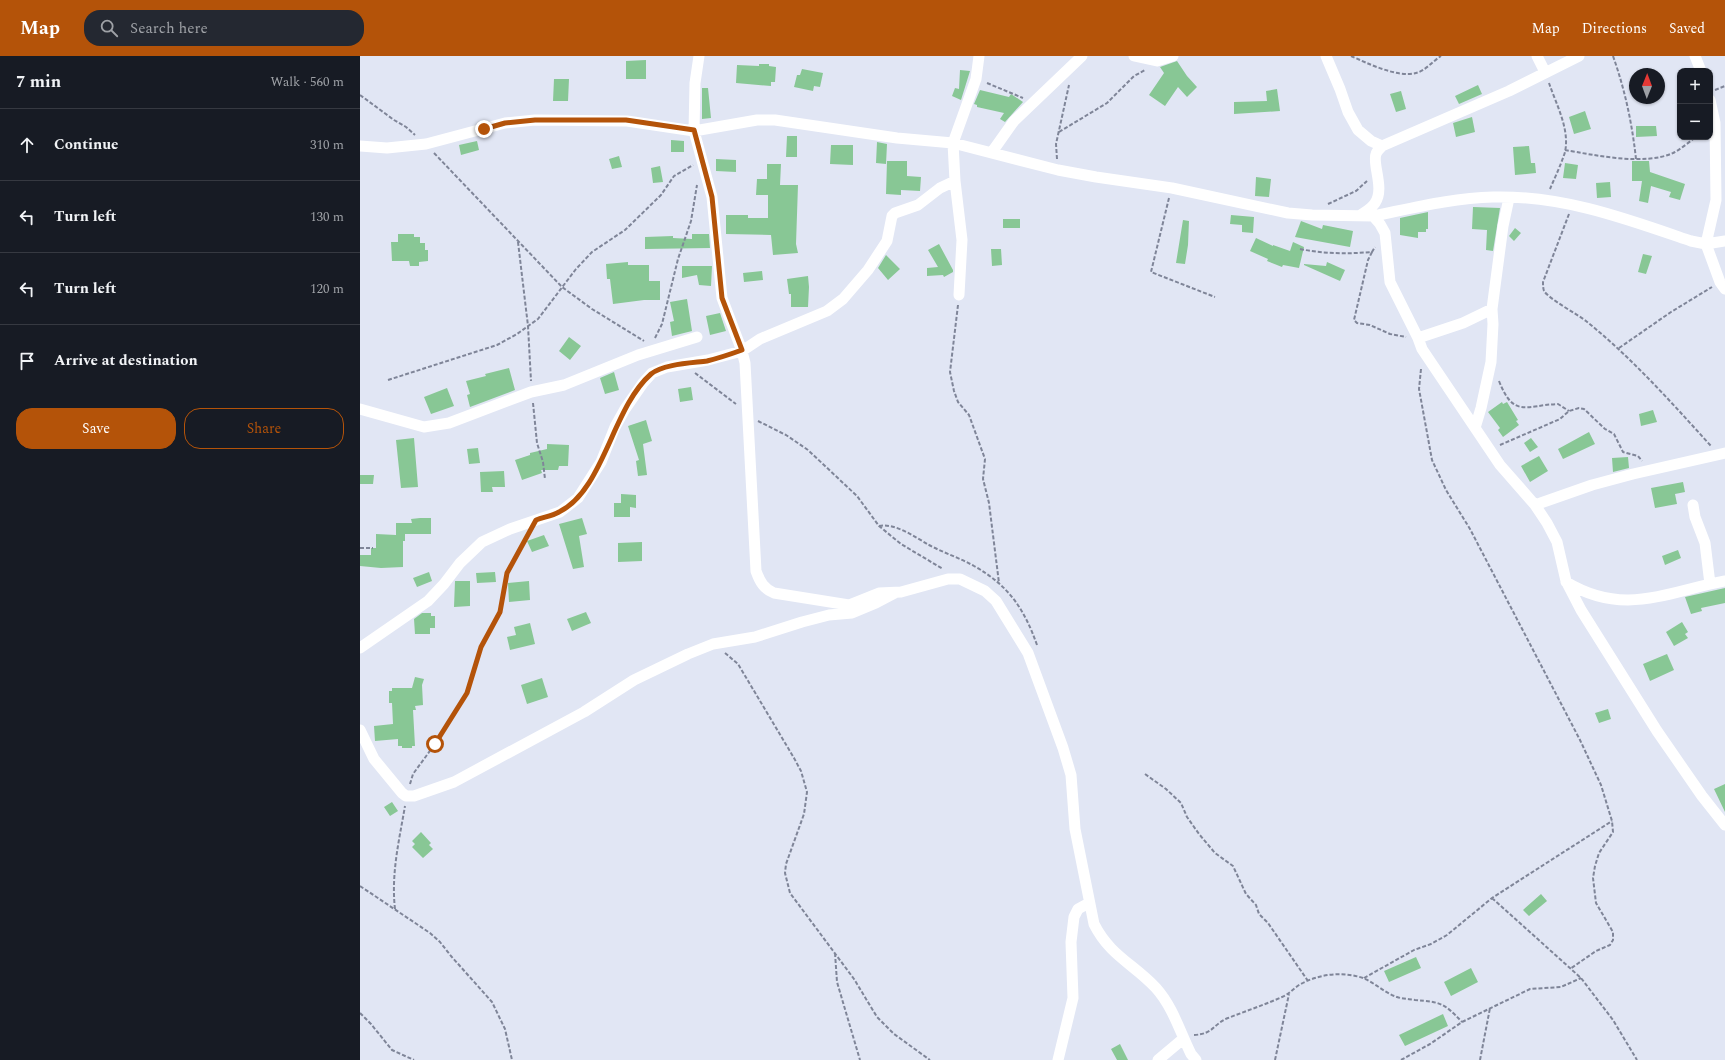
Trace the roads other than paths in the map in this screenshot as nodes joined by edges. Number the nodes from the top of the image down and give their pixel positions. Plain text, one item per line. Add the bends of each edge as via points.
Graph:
1 (699, 56) edge
2 (979, 56) edge
3 (1082, 56) edge
4 (1134, 56) edge
5 (1173, 56) edge
6 (1326, 56) edge
7 (1537, 56) edge
8 (1579, 56) edge
9 (1696, 56) edge
10 (1700, 68) edge
11 (1545, 72) junction
12 (1711, 104) edge
13 (694, 130) junction
14 (953, 143) junction
15 (360, 146) edge
16 (1382, 146) junction
17 (992, 152) junction
18 (955, 181) junction
19 (1509, 198) junction
20 (1361, 215) junction
21 (1373, 216) junction
22 (1725, 242) edge
23 (1706, 244) junction
24 (1723, 285) edge
25 (959, 295) road end
26 (1492, 310) junction
27 (697, 337) dead end
28 (1418, 338) junction
29 (742, 350) junction
30 (360, 409) edge
31 (1475, 428) junction
32 (1722, 454) edge
33 (1535, 505) junction
34 (1693, 505) dead end
35 (1566, 581) junction
36 (1725, 581) edge
37 (1710, 584) junction
38 (896, 592) junction
39 (360, 648) edge
40 (360, 730) edge
41 (1725, 825) edge
42 (1089, 903) junction
43 (1183, 1039) junction
44 (1058, 1060) edge
45 (1158, 1060) edge
46 (1196, 1060) edge

1 - 13 street via 695,82
2 - 14 street via 976,79
3 - 17 street via 1014,121
4 - 5 street via 1157,61
6 - 16 street via 1348,112 1358,130
7 - 11 street
8 - 11 street
9 - 10 street
11 - 16 street via 1509,91
12 - 23 street via 1714,123 1716,200
13 - 14 street via 757,120 775,120 897,138
13 - 15 street via 626,120 535,120 505,123 426,144 387,148
13 - 29 street via 712,197 722,298
14 - 17 street
14 - 18 street
16 - 20 street via 1375,156 1378,198 1375,204
17 - 20 street via 1058,170 1172,188 1288,213 1312,216
18 - 25 street via 962,240
18 - 29 street via 940,188 918,205 892,216 887,241 868,270 828,312 760,339
19 - 21 street via 1450,201
19 - 23 street via 1573,204
19 - 26 street
20 - 21 street
21 - 28 street via 1384,233 1390,282
22 - 23 street
23 - 24 street
26 - 28 street
26 - 31 street via 1491,362
27 - 30 street via 652,348 564,384 531,392 435,426 424,427
28 - 31 street via 1422,349
29 - 38 street via 745,363 756,572 764,587 774,593 843,605 853,604 879,593
29 - 39 street via 708,360 667,367 652,373 625,409 601,462 578,498 560,512 510,529 482,542 428,600
31 - 33 street via 1500,465
32 - 33 street via 1592,485
33 - 35 street via 1557,542
34 - 37 street via 1705,543
35 - 37 street via 1583,592 1627,601 1648,600
35 - 41 street via 1581,610 1657,731
36 - 37 street
38 - 40 street via 852,613 829,615 756,637 713,644 634,680 584,712 454,782 414,796 402,793 374,758
38 - 42 street via 948,579 960,579 985,591 996,601 1026,648 1071,775 1075,829
42 - 43 street via 1094,924 1101,937 1120,958 1157,989 1167,1002
42 - 44 street via 1078,909 1074,917 1071,942 1073,998
43 - 45 street
43 - 46 street

